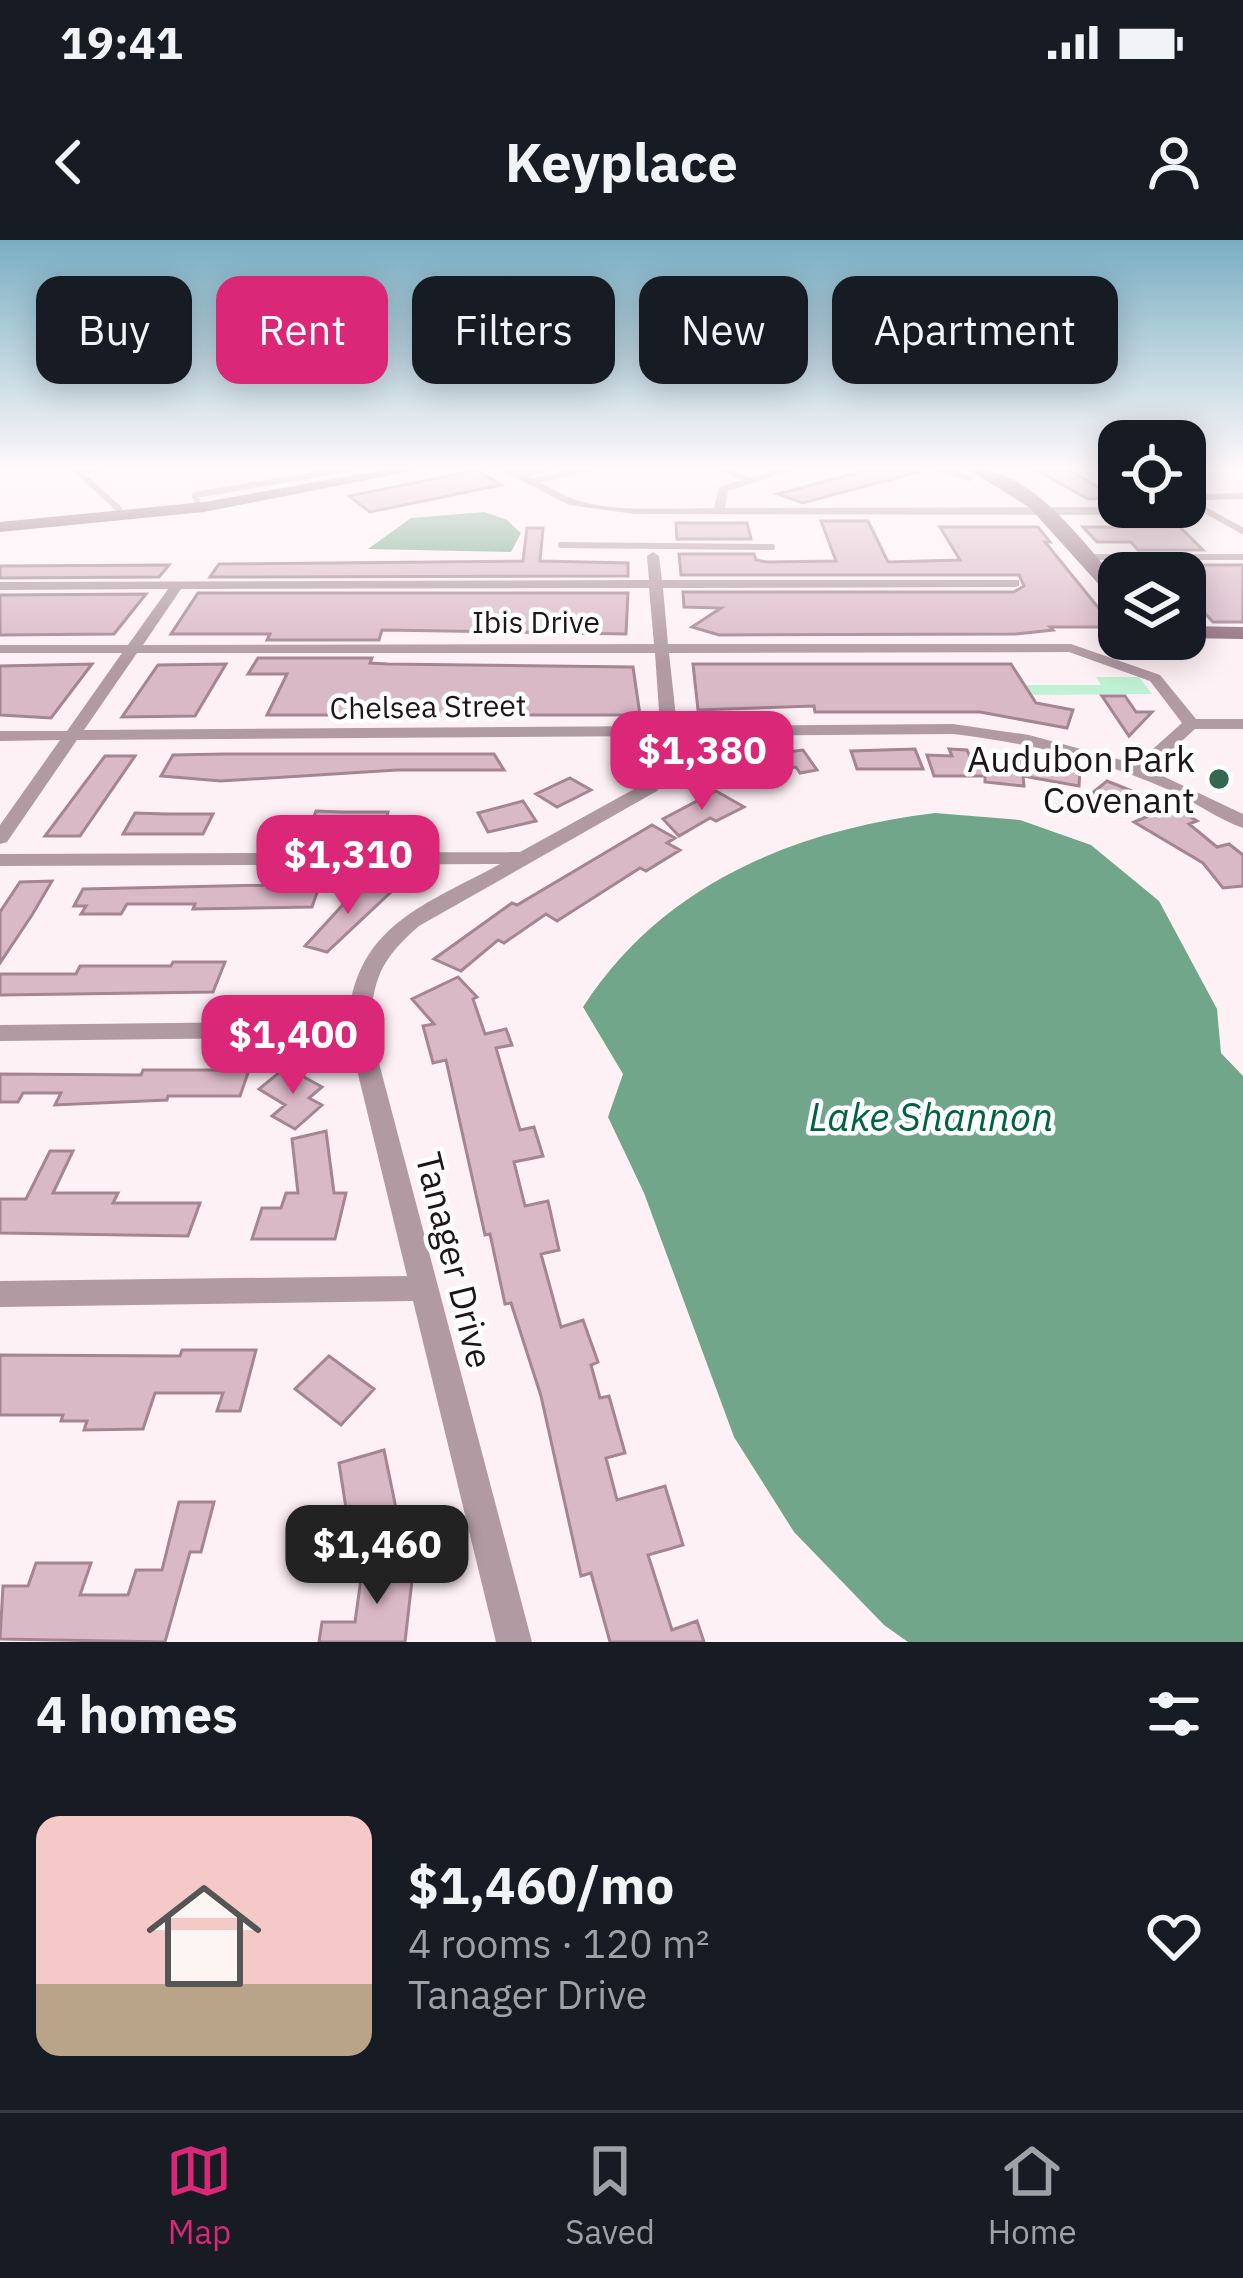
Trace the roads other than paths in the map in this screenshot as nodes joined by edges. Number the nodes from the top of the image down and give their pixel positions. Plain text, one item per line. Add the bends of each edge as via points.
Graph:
1 (1067, 532) edge
2 (561, 545) dead end
3 (772, 547) dead end
4 (653, 556) dead end
5 (1206, 556) edge
6 (1243, 556) edge
7 (1089, 557) junction
8 (1098, 557) edge
9 (1098, 568) edge
10 (655, 582) junction
11 (1014, 583) dead end
12 (0, 586) edge
13 (176, 587) junction
14 (1206, 633) edge
15 (1243, 633) edge
16 (661, 648) junction
17 (0, 649) edge
18 (132, 649) junction
19 (1191, 724) junction
20 (1243, 724) edge
21 (668, 730) junction
22 (0, 736) edge
23 (71, 736) junction
24 (1141, 769) junction
25 (1243, 822) edge
26 (0, 838) edge
27 (526, 858) junction
28 (0, 860) edge
29 (359, 1029) junction
30 (0, 1034) edge
31 (425, 1288) junction
32 (0, 1294) edge
33 (514, 1642) edge

1 - 7 street
2 - 3 lane
4 - 10 street, Tanager Drive
5 - 6 lane
7 - 8 lane
7 - 9 street
10 - 11 street
10 - 13 street
10 - 16 street, Tanager Drive
12 - 13 street
13 - 18 street
14 - 15 street
16 - 18 street, Ibis Drive
16 - 19 street, Ibis Drive via 1071,648 1155,678
16 - 21 street, Tanager Drive
17 - 18 street, Ibis Drive
18 - 23 street
19 - 20 street
19 - 24 street
21 - 23 street, Chelsea Street
21 - 24 street, Chelsea Street via 953,729
21 - 27 street, Tanager Drive via 666,773
22 - 23 street, Chelsea Street
23 - 26 street
24 - 25 street, Chelsea Street
27 - 28 street
27 - 29 street, Tanager Drive via 412,921 378,949 365,972
29 - 30 street
29 - 31 street, Tanager Drive
31 - 32 street
31 - 33 street, Tanager Drive

